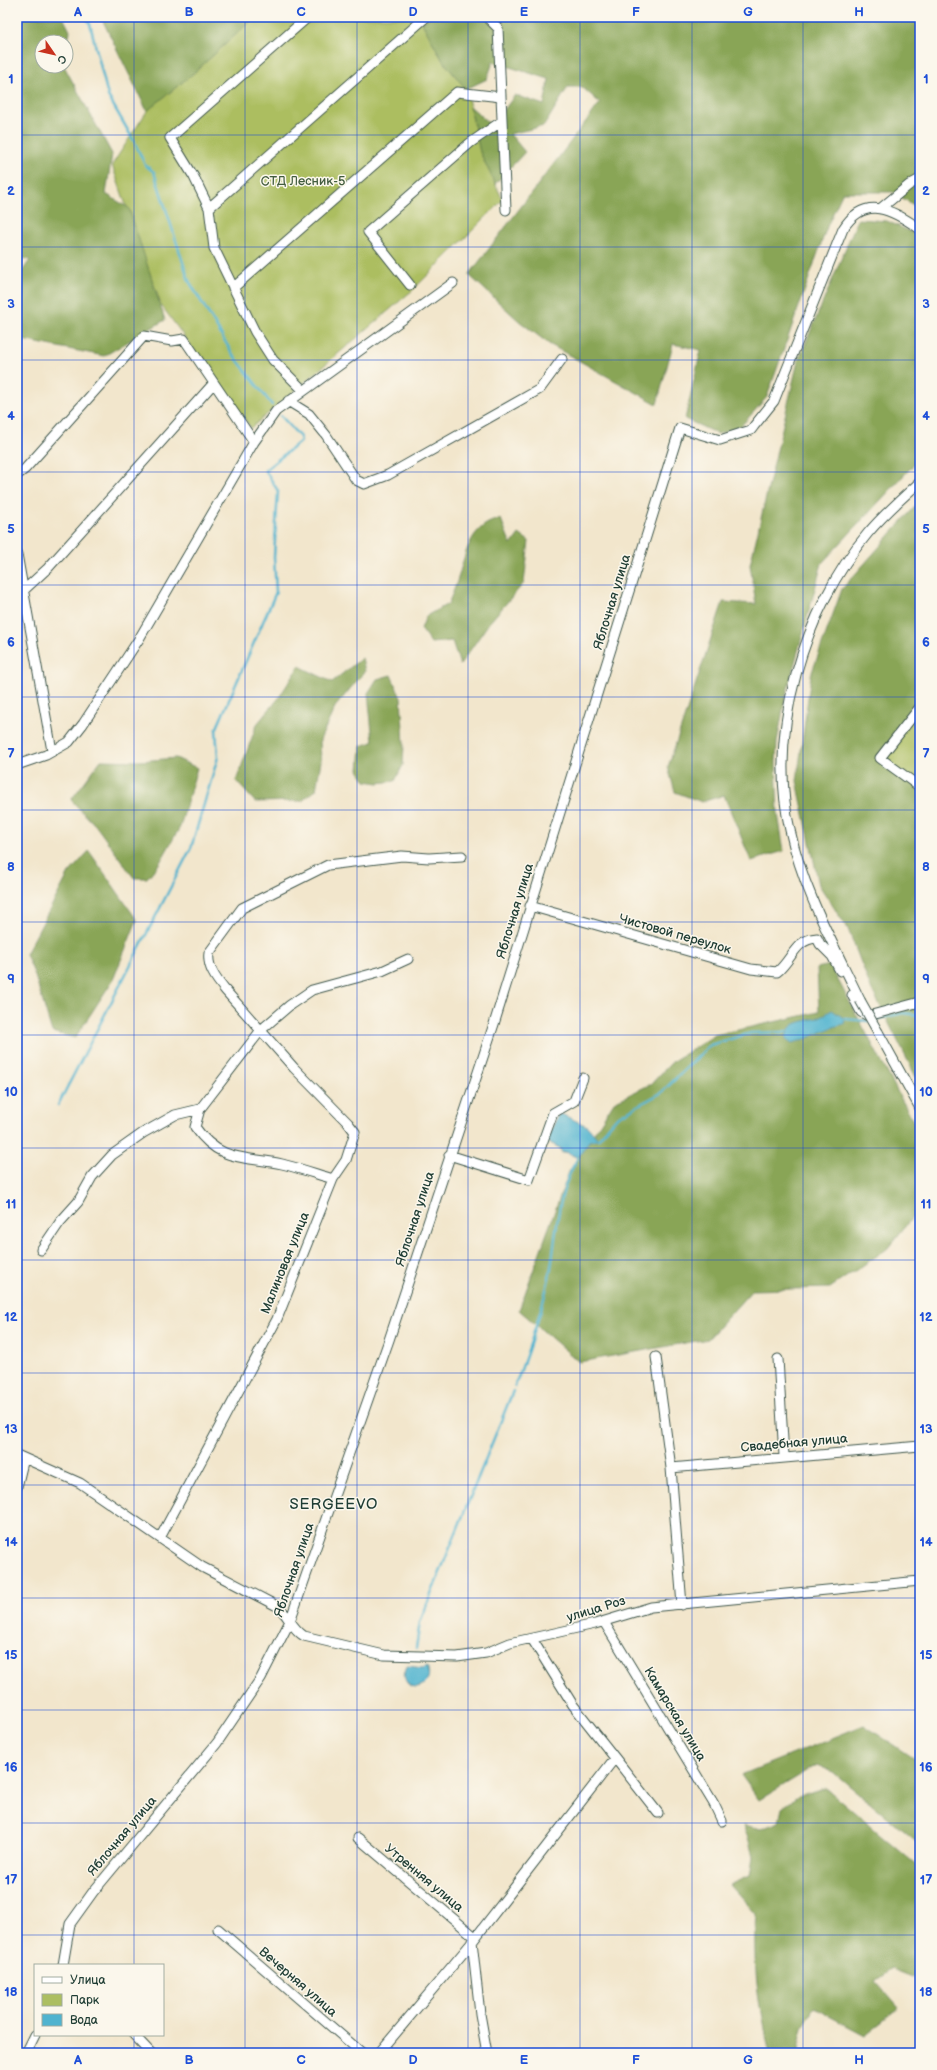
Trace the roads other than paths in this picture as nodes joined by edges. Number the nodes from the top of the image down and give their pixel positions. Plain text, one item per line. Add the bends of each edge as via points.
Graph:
1 (308, 17) edge
2 (426, 17) edge
3 (487, 17) edge
4 (501, 97) junction
5 (502, 121) junction
6 (920, 179) edge
7 (209, 208) junction
8 (880, 209) junction
9 (506, 210) dead end
10 (920, 229) edge
11 (454, 283) dead end
12 (410, 285) dead end
13 (233, 288) junction
14 (562, 359) dead end
15 (213, 384) junction
16 (303, 390) junction
17 (288, 401) junction
18 (254, 442) junction
19 (17, 475) edge
20 (920, 482) edge
21 (17, 554) edge
22 (23, 591) junction
23 (920, 707) edge
24 (52, 751) junction
25 (17, 765) edge
26 (920, 787) edge
27 (462, 856) dead end
28 (530, 906) junction
29 (408, 959) dead end
30 (920, 1002) edge
31 (261, 1030) junction
32 (583, 1078) dead end
33 (920, 1108) edge
34 (200, 1109) junction
35 (449, 1155) junction
36 (333, 1179) junction
37 (41, 1250) dead end
38 (656, 1357) dead end
39 (778, 1359) dead end
40 (920, 1446) edge
41 (784, 1456) junction
42 (21, 1457) edge
43 (671, 1468) junction
44 (17, 1486) edge
45 (160, 1538) junction
46 (920, 1581) edge
47 (682, 1605) junction
48 (290, 1621) junction
49 (604, 1622) junction
50 (532, 1640) junction
51 (615, 1758) junction
52 (658, 1813) dead end
53 (722, 1821) dead end
54 (358, 1838) dead end
55 (218, 1929) dead end
56 (473, 1939) junction
57 (65, 1964) edge
58 (34, 2036) edge
59 (135, 2036) edge
60 (26, 2053) edge
61 (150, 2053) edge
62 (362, 2053) edge
63 (379, 2053) edge
64 (487, 2053) edge

1 - 7 street via 170,138
2 - 7 street
3 - 4 street via 498,28
4 - 5 street
4 - 13 street via 457,92
5 - 9 street
5 - 12 street via 470,143 368,232
6 - 8 street
7 - 13 street via 214,248
8 - 10 street via 894,213
8 - 28 street, Яблочная улица via 871,208 855,214 843,229 774,401 751,430 720,440 680,428
11 - 16 street
13 - 16 street via 255,332 273,360
14 - 17 street via 540,389 388,475 364,484 356,480 309,414
15 - 18 street
15 - 19 street via 184,339 172,342 144,336
15 - 22 street via 48,568
16 - 17 street
17 - 18 street via 276,411
18 - 24 street via 140,639 88,718 69,742
20 - 33 street, bridge via 868,532 848,559 815,620 793,694 785,734 783,774 793,844 814,904 860,1000
21 - 22 street
22 - 24 street
23 - 26 street via 880,758
24 - 25 street
27 - 31 street via 402,856 328,865 242,908 209,953 208,961 224,990
28 - 30 street, Чистовой переулок via 768,972 777,972 801,943 817,938 832,956 861,1012 868,1016
28 - 35 street, Яблочная улица via 494,1024
29 - 31 street via 382,971 312,990
31 - 34 street
31 - 36 street, Малиновая улица via 355,1132 346,1160
32 - 35 street via 574,1101 553,1113 529,1180
34 - 36 street via 194,1127 204,1140 232,1157 282,1164
34 - 37 street via 175,1115 112,1155 92,1177 78,1202 60,1222
35 - 48 street, Яблочная улица via 389,1340
36 - 45 street, Малиновая улица via 277,1319
38 - 43 street
39 - 41 street
40 - 41 street, Свадебная улица
41 - 43 street, Свадебная улица
42 - 44 street
42 - 45 street, улица Роз via 80,1483
43 - 47 street
45 - 48 street, улица Роз via 202,1567 277,1606
46 - 47 street, улица Роз
47 - 49 street, улица Роз via 651,1607
48 - 50 street, улица Роз via 295,1631 304,1636 384,1655 457,1657 486,1653 510,1643
48 - 57 street, Яблочная улица via 260,1678 217,1743 93,1892 70,1924
49 - 50 street, улица Роз
49 - 53 street, Камарская улица
50 - 51 street via 573,1705
51 - 52 street
51 - 56 street
54 - 56 street, Утренняя улица
55 - 62 street, Вечерняя улица
56 - 63 street
56 - 64 street via 480,2014
58 - 60 street
59 - 61 street

